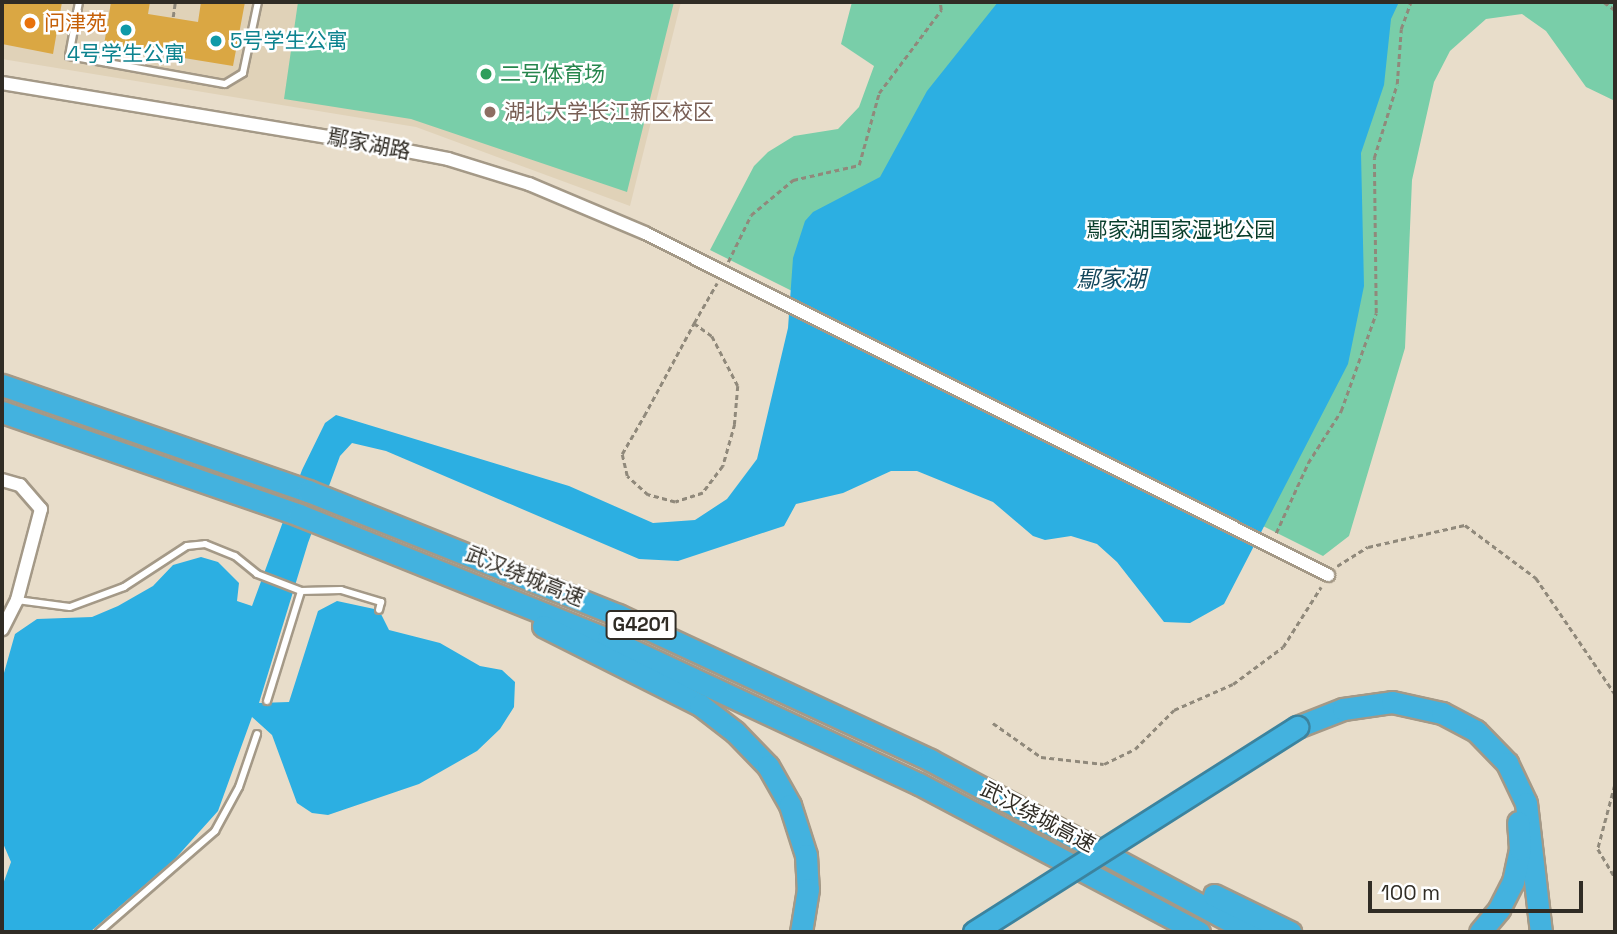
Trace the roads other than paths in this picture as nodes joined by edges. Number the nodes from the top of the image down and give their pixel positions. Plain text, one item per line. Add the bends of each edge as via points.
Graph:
1 (79, 2) edge
2 (258, 2) edge
3 (2, 82) edge
4 (2, 385) edge
5 (2, 412) edge
6 (2, 480) edge
7 (341, 531) junction
8 (1328, 575) road end
9 (300, 591) junction
10 (18, 600) junction
11 (379, 610) dead end
12 (2, 629) edge
13 (267, 701) dead end
14 (1300, 733) junction
15 (257, 734) dead end
16 (908, 750) junction
17 (99, 932) edge
18 (801, 932) edge
19 (974, 932) edge
20 (998, 932) edge
21 (1199, 932) edge
22 (1251, 932) edge
23 (1290, 932) edge
24 (1480, 932) edge
25 (1541, 932) edge

1 - 2 lane via 69,56 225,84 243,73
3 - 8 street, 鄢家湖路 via 448,159 608,216
4 - 16 highway, 武汉绕城高速 / G4201 via 308,491 521,574 716,658
5 - 7 highway, 武汉绕城高速 / G4201
6 - 10 street via 20,485 41,509
7 - 18 highway via 682,695 735,732 768,766 797,821 809,872
7 - 21 highway, 武汉绕城高速 / G4201 via 596,634 813,732
9 - 10 lane via 257,574 235,556 205,544 187,546 124,587 71,607
9 - 11 lane via 341,590 381,602
9 - 13 lane
10 - 12 street
14 - 19 highway, bridge
14 - 20 highway
14 - 24 highway via 1376,715 1406,716 1453,732 1488,760 1514,807 1520,849 1507,896
14 - 25 highway via 1343,709 1392,702 1443,713 1476,731 1507,763 1526,803
15 - 17 lane via 239,788 215,831
16 - 22 highway, 武汉绕城高速 / G4201
16 - 23 highway via 1075,821

